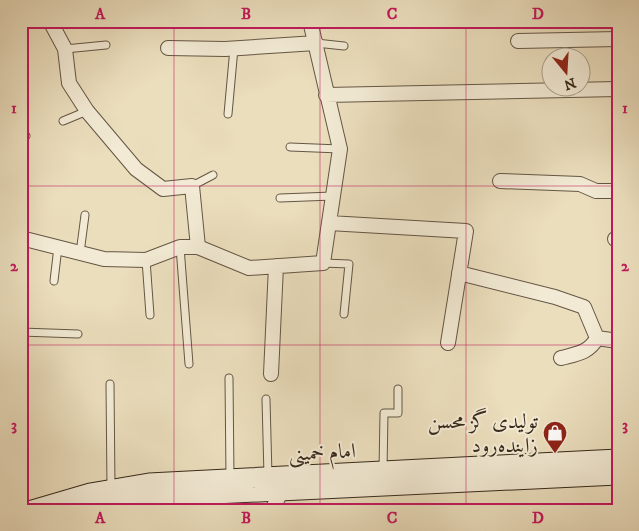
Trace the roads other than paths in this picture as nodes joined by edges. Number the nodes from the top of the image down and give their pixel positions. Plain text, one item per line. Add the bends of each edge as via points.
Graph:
1 (50, 21) edge
2 (310, 21) edge
3 (318, 21) edge
4 (618, 39) edge
5 (518, 41) dead end
6 (316, 43) junction
7 (106, 45) dead end
8 (344, 46) dead end
9 (168, 48) dead end
10 (234, 48) junction
11 (65, 49) junction
12 (618, 89) edge
13 (326, 95) junction
14 (87, 112) junction
15 (228, 114) dead end
16 (63, 121) dead end
17 (290, 147) dead end
18 (340, 149) junction
19 (213, 176) dead end
20 (500, 181) dead end
21 (192, 186) junction
22 (618, 191) edge
23 (333, 196) junction
24 (280, 198) dead end
25 (85, 215) dead end
26 (328, 223) junction
27 (21, 238) edge
28 (58, 246) junction
29 (198, 247) junction
30 (180, 248) junction
31 (80, 253) junction
32 (146, 260) junction
33 (323, 262) junction
34 (276, 266) junction
35 (459, 273) junction
36 (54, 281) dead end
37 (344, 314) dead end
38 (150, 315) dead end
39 (21, 332) edge
40 (78, 334) dead end
41 (597, 338) junction
42 (618, 341) edge
43 (448, 344) dead end
44 (560, 358) dead end
45 (189, 364) dead end
46 (271, 374) dead end
47 (229, 378) dead end
48 (110, 384) dead end
49 (398, 389) dead end
50 (266, 399) dead end
51 (618, 459) edge
52 (383, 471) junction
53 (618, 475) edge
54 (230, 479) junction
55 (278, 481) junction
56 (111, 488) junction
57 (156, 504) edge
58 (32, 510) edge
59 (82, 510) edge
60 (272, 510) edge

1 - 11 street
2 - 3 lane
2 - 6 street
4 - 5 street
6 - 8 lane
6 - 10 street
6 - 13 street
7 - 11 lane
9 - 10 street
10 - 15 lane
11 - 14 street via 69,83
12 - 13 street
13 - 18 street
14 - 16 lane
14 - 21 street via 136,169 163,189
17 - 18 lane
18 - 23 street
19 - 21 lane
20 - 22 street via 580,184 596,191
21 - 29 street
23 - 24 lane
23 - 26 street
25 - 31 lane
26 - 33 street
26 - 35 street via 466,231
27 - 28 street
28 - 31 street
28 - 36 lane
29 - 30 street
29 - 34 street via 248,268
30 - 32 street
30 - 45 lane
31 - 32 street via 104,259
32 - 38 lane
33 - 34 street
33 - 37 lane via 349,264
34 - 46 street
35 - 41 street via 584,307
35 - 43 street
39 - 40 lane
41 - 42 street
41 - 44 street via 592,347 582,353
47 - 54 lane
48 - 56 lane
49 - 52 lane via 398,413 384,413
50 - 55 lane
51 - 52 main road, امام خمینی
52 - 55 main road, امام خمینی
53 - 55 main road, امام خمینی
54 - 55 main road, امام خمینی
54 - 56 main road, امام خمینی
55 - 57 main road, امام خمینی
55 - 60 street
56 - 58 main road, امام خمینی
57 - 59 main road, امام خمینی

